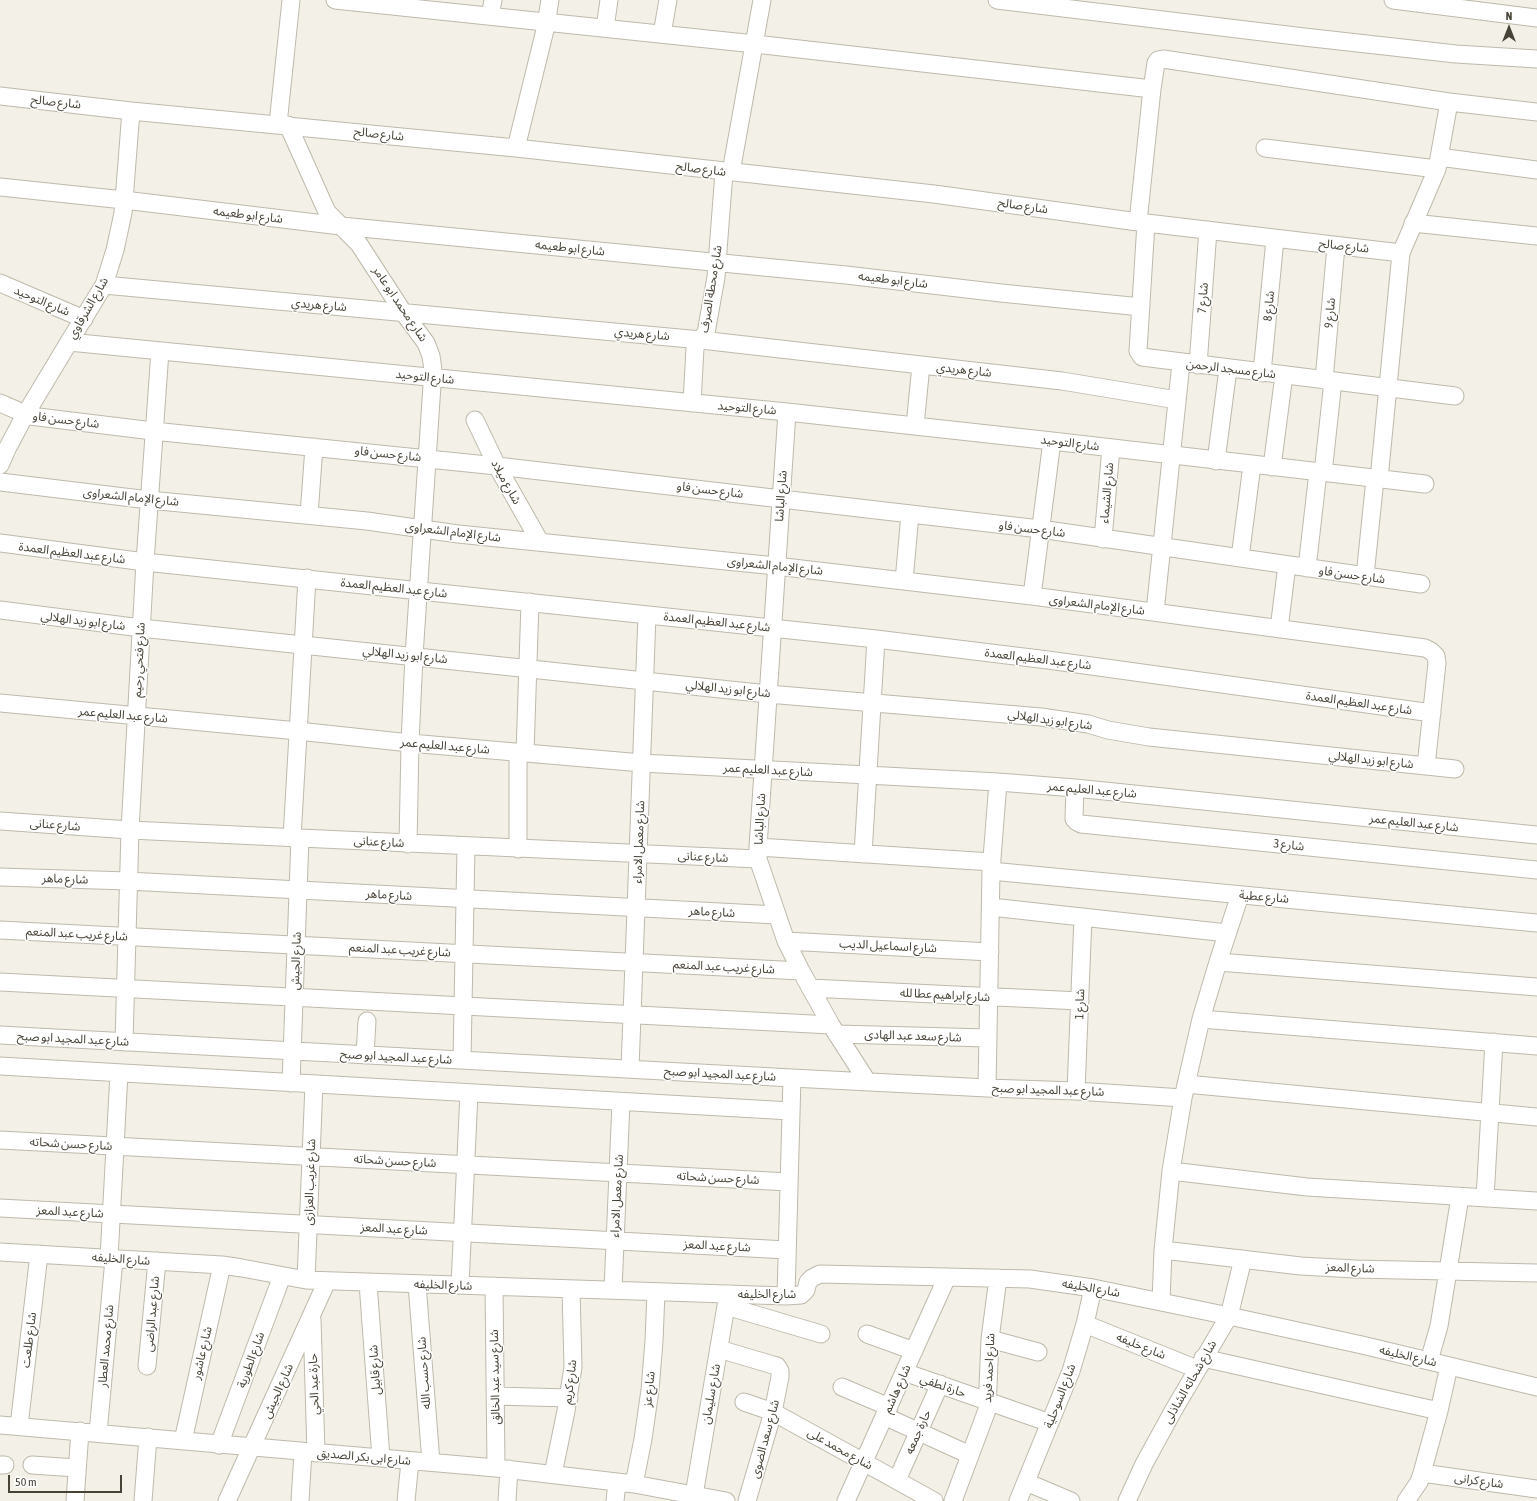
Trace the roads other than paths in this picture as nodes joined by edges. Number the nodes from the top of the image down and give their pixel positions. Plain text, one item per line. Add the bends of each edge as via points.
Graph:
1 (291, 0) edge
2 (335, 0) edge
3 (550, 0) edge
4 (609, 0) edge
5 (668, 0) edge
6 (762, 0) edge
7 (997, 0) edge
8 (1392, 0) edge
9 (433, 5) edge
10 (491, 8) edge
11 (1537, 18) edge
12 (546, 22) junction
13 (605, 28) junction
14 (662, 34) junction
15 (755, 44) junction
16 (1537, 59) edge
17 (1152, 89) junction
18 (0, 96) edge
19 (1449, 102) junction
20 (131, 111) junction
21 (1537, 112) edge
22 (283, 125) junction
23 (516, 148) junction
24 (1265, 148) dead end
25 (1438, 163) junction
26 (1537, 170) edge
27 (728, 172) junction
28 (0, 187) edge
29 (124, 200) junction
30 (1142, 222) junction
31 (1413, 222) junction
32 (341, 226) junction
33 (1208, 230) junction
34 (1537, 236) edge
35 (1275, 239) junction
36 (1336, 246) junction
37 (1401, 253) junction
38 (718, 263) junction
39 (0, 283) edge
40 (104, 285) junction
41 (1141, 307) junction
42 (403, 312) junction
43 (84, 319) junction
44 (702, 340) junction
45 (69, 342) junction
46 (160, 350) junction
47 (1181, 363) junction
48 (921, 365) junction
49 (1198, 365) junction
50 (1228, 369) junction
51 (1262, 373) junction
52 (1284, 375) junction
53 (432, 377) junction
54 (1329, 381) junction
55 (1388, 388) junction
56 (1455, 396) dead end
57 (1177, 400) junction
58 (0, 403) edge
59 (692, 403) junction
60 (787, 412) junction
61 (25, 415) junction
62 (475, 420) dead end
63 (915, 426) junction
64 (153, 431) junction
65 (1052, 441) junction
66 (314, 447) junction
67 (1111, 448) junction
68 (1171, 455) junction
69 (427, 458) junction
70 (1216, 460) junction
71 (0, 465) edge
72 (1252, 465) junction
73 (497, 466) junction
74 (1272, 467) junction
75 (1321, 472) junction
76 (1377, 479) junction
77 (0, 482) edge
78 (1425, 484) dead end
79 (781, 499) junction
80 (149, 500) junction
81 (308, 514) junction
82 (910, 514) junction
83 (422, 528) junction
84 (1040, 530) junction
85 (1104, 539) junction
86 (540, 542) junction
87 (0, 544) edge
88 (1162, 547) junction
89 (1240, 558) junction
90 (145, 562) junction
91 (1287, 565) junction
92 (776, 566) junction
93 (1307, 568) junction
94 (1365, 576) junction
95 (307, 578) junction
96 (904, 581) junction
97 (1421, 584) dead end
98 (418, 590) junction
99 (1032, 596) junction
100 (530, 602) junction
101 (0, 610) edge
102 (1155, 612) junction
103 (647, 615) junction
104 (141, 628) junction
105 (772, 628) junction
106 (1279, 629) junction
107 (876, 639) junction
108 (303, 644) junction
109 (414, 656) junction
110 (528, 668) junction
111 (645, 680) junction
112 (768, 694) junction
113 (0, 703) edge
114 (872, 704) junction
115 (1432, 713) junction
116 (136, 716) junction
117 (298, 731) junction
118 (410, 743) junction
119 (522, 753) junction
120 (642, 763) junction
121 (1426, 766) junction
122 (1455, 769) dead end
123 (763, 770) junction
124 (868, 775) junction
125 (998, 782) junction
126 (1075, 788) junction
127 (0, 821) edge
128 (130, 830) junction
129 (1537, 836) edge
130 (296, 838) junction
131 (408, 844) junction
132 (466, 846) junction
133 (518, 849) junction
134 (758, 853) junction
135 (638, 854) junction
136 (863, 854) junction
137 (992, 866) junction
138 (1537, 870) edge
139 (0, 877) edge
140 (128, 881) junction
141 (298, 890) junction
142 (1240, 895) junction
143 (465, 899) junction
144 (991, 907) junction
145 (636, 908) junction
146 (777, 915) junction
147 (1083, 917) junction
148 (1537, 923) edge
149 (0, 930) edge
150 (1227, 933) junction
151 (126, 936) junction
152 (786, 941) junction
153 (296, 945) junction
154 (990, 952) junction
155 (464, 954) junction
156 (634, 962) junction
157 (1218, 962) junction
158 (800, 971) junction
159 (0, 982) edge
160 (1537, 987) edge
161 (810, 988) junction
162 (125, 989) junction
163 (294, 997) junction
164 (989, 997) junction
165 (1080, 1001) junction
166 (463, 1006) junction
167 (632, 1015) junction
168 (1201, 1019) junction
169 (366, 1022) dead end
170 (834, 1029) junction
171 (0, 1035) edge
172 (988, 1038) junction
173 (124, 1042) junction
174 (1494, 1042) junction
175 (1537, 1046) edge
176 (292, 1051) junction
177 (365, 1055) junction
178 (462, 1060) junction
179 (0, 1066) edge
180 (630, 1069) junction
181 (119, 1073) junction
182 (792, 1078) junction
183 (867, 1081) junction
184 (291, 1083) junction
185 (314, 1084) junction
186 (987, 1088) junction
187 (1076, 1091) junction
188 (1185, 1091) junction
189 (469, 1093) junction
190 (621, 1102) junction
191 (791, 1111) junction
192 (1490, 1113) junction
193 (1537, 1117) edge
194 (0, 1140) edge
195 (115, 1146) junction
196 (311, 1157) junction
197 (465, 1165) junction
198 (1171, 1171) junction
199 (618, 1173) junction
200 (789, 1182) junction
201 (1460, 1197) junction
202 (1485, 1198) junction
203 (1537, 1201) edge
204 (0, 1208) edge
205 (112, 1214) junction
206 (308, 1224) junction
207 (462, 1232) junction
208 (615, 1240) junction
209 (787, 1250) junction
210 (1164, 1250) junction
211 (0, 1252) edge
212 (39, 1254) junction
213 (112, 1259) junction
214 (1243, 1259) junction
215 (157, 1262) junction
216 (222, 1265) junction
217 (1448, 1270) junction
218 (1537, 1273) edge
219 (282, 1276) junction
220 (947, 1277) junction
221 (998, 1278) junction
222 (306, 1280) junction
223 (328, 1281) junction
224 (368, 1282) junction
225 (417, 1284) junction
226 (460, 1285) junction
227 (494, 1286) junction
228 (1093, 1288) junction
229 (571, 1289) junction
230 (613, 1290) junction
231 (656, 1292) junction
232 (786, 1296) junction
233 (727, 1300) junction
234 (1161, 1302) junction
235 (312, 1315) junction
236 (1229, 1316) junction
237 (1085, 1324) junction
238 (821, 1334) dead end
239 (867, 1334) dead end
240 (990, 1339) junction
241 (719, 1349) junction
242 (914, 1351) junction
243 (1038, 1352) dead end
244 (1429, 1361) junction
245 (1200, 1363) junction
246 (147, 1366) dead end
247 (1449, 1366) junction
248 (904, 1372) junction
249 (940, 1384) junction
250 (842, 1387) dead end
251 (1537, 1387) edge
252 (495, 1396) junction
253 (569, 1398) junction
254 (988, 1401) junction
255 (744, 1402) dead end
256 (886, 1411) junction
257 (1439, 1411) junction
258 (773, 1412) junction
259 (1050, 1423) junction
260 (0, 1424) edge
261 (20, 1426) junction
262 (80, 1431) junction
263 (919, 1432) junction
264 (98, 1433) junction
265 (148, 1437) junction
266 (182, 1441) junction
267 (219, 1444) junction
268 (252, 1447) junction
269 (310, 1452) junction
270 (970, 1455) junction
271 (381, 1458) junction
272 (410, 1461) junction
273 (430, 1462) junction
274 (864, 1462) junction
275 (32, 1465) dead end
276 (77, 1468) junction
277 (502, 1469) junction
278 (1422, 1473) junction
279 (553, 1474) junction
280 (897, 1480) junction
281 (1026, 1482) junction
282 (625, 1483) junction
283 (1537, 1489) edge
284 (693, 1498) edge
285 (75, 1501) edge
286 (143, 1501) edge
287 (228, 1501) edge
288 (300, 1501) edge
289 (406, 1501) edge
290 (507, 1501) edge
291 (615, 1501) edge
292 (726, 1501) edge
293 (747, 1501) edge
294 (846, 1501) edge
295 (934, 1501) edge
296 (952, 1501) edge
297 (1018, 1501) edge
298 (1072, 1501) edge
299 (1127, 1501) edge
300 (1406, 1501) edge

1 - 22 street
2 - 9 street
3 - 12 street
4 - 13 street
5 - 14 street
6 - 15 street, شارع محطة الصرف
7 - 16 street via 1441,53
8 - 11 street
9 - 10 street
10 - 12 street
12 - 13 street
12 - 23 street
13 - 14 street
14 - 15 street
15 - 17 street
15 - 27 street, شارع محطة الصرف
17 - 19 street, شارع مسجد الرحمن via 1156,63 1163,59
17 - 30 street, شارع مسجد الرحمن
18 - 20 street, شارع صالح
19 - 21 street
19 - 25 street
20 - 22 street, شارع صالح
20 - 29 street, شارع الشرقاوي
22 - 23 street, شارع صالح
22 - 32 street, شارع محمد ابو عامر via 324,206
23 - 27 street, شارع صالح
24 - 25 street
25 - 26 street
25 - 31 street
27 - 30 street, شارع صالح via 934,194
27 - 38 street, شارع محطة الصرف
28 - 29 street, شارع ابو طعيمه
29 - 32 street, شارع ابو طعيمه
29 - 40 street, شارع الشرقاوي via 117,243
30 - 33 street, شارع صالح
30 - 41 street, شارع مسجد الرحمن
31 - 34 street
31 - 37 street
32 - 38 street, شارع ابو طعيمه
32 - 42 street, شارع محمد ابو عامر via 360,244
33 - 35 street, شارع صالح
33 - 49 street, شارع 7
35 - 36 street, شارع صالح
35 - 51 street, شارع 8
36 - 37 street, شارع صالح
36 - 54 street, شارع 9
37 - 55 street
38 - 41 street, شارع ابو طعيمه
38 - 44 street, شارع محطة الصرف via 707,330
39 - 43 street, شارع التوحيد
40 - 42 street, شارع هريدي
40 - 43 street, شارع الشرقاوي
41 - 47 street, شارع مسجد الرحمن via 1139,354 1146,359
42 - 44 street, شارع هريدي
42 - 53 street, شارع محمد ابو عامر via 426,343 432,363
43 - 45 street, شارع الشرقاوي
44 - 48 street, شارع هريدي
44 - 59 street, شارع محطة الصرف via 695,348
45 - 46 street, شارع التوحيد
45 - 61 street, شارع الشرقاوي
46 - 53 street, شارع التوحيد
46 - 64 street, شارع فتحي رحيم
47 - 49 street, شارع مسجد الرحمن
47 - 57 street
48 - 57 street, شارع هريدي via 1062,381
48 - 63 street
49 - 50 street, شارع مسجد الرحمن
50 - 51 street, شارع مسجد الرحمن
50 - 70 street
51 - 52 street, شارع مسجد الرحمن
52 - 54 street, شارع مسجد الرحمن
52 - 74 street
53 - 59 street, شارع التوحيد
53 - 69 street, شارع محمد ابو عامر
54 - 55 street, شارع مسجد الرحمن
54 - 75 street, شارع 9
55 - 56 street, شارع مسجد الرحمن
55 - 76 street
57 - 68 street
58 - 61 street, شارع حسن فاو
59 - 60 street, شارع التوحيد
60 - 63 street, شارع التوحيد
60 - 79 street, شارع الباشا
61 - 64 street, شارع حسن فاو
61 - 71 street, شارع الشرقاوي
62 - 73 street, شارع ميلاد
63 - 65 street, شارع التوحيد
64 - 66 street, شارع حسن فاو
64 - 80 street, شارع فتحي رحيم
65 - 67 street, شارع التوحيد
65 - 84 street
66 - 69 street, شارع حسن فاو
66 - 81 street
67 - 68 street, شارع التوحيد
67 - 85 street, شارع الشيماء
68 - 70 street, شارع التوحيد
68 - 88 street
69 - 73 street, شارع حسن فاو
69 - 83 street, شارع محمد ابو عامر
70 - 72 street, شارع التوحيد
72 - 74 street, شارع التوحيد
72 - 89 street
73 - 79 street, شارع حسن فاو
73 - 86 street, شارع ميلاد
74 - 75 street, شارع التوحيد
75 - 76 street, شارع التوحيد
75 - 93 street, شارع 9
76 - 78 street, شارع التوحيد
76 - 94 street
77 - 80 street, شارع الإمام الشعراوى
79 - 82 street, شارع حسن فاو
79 - 92 street, شارع الباشا
80 - 81 street, شارع الإمام الشعراوى
80 - 90 street, شارع فتحي رحيم
81 - 83 street, شارع الإمام الشعراوى
82 - 84 street, شارع حسن فاو
82 - 96 street
83 - 86 street, شارع الإمام الشعراوى
83 - 98 street, شارع محمد ابو عامر
84 - 85 street, شارع حسن فاو
84 - 99 street
85 - 88 street, شارع حسن فاو
86 - 92 street, شارع الإمام الشعراوى
87 - 90 street, شارع عبد العظيم العمدة
88 - 89 street, شارع حسن فاو
88 - 102 street
89 - 91 street, شارع حسن فاو
90 - 95 street, شارع عبد العظيم العمدة
90 - 104 street, شارع فتحي رحيم
91 - 93 street, شارع حسن فاو
91 - 106 street
92 - 96 street, شارع الإمام الشعراوى
92 - 105 street, شارع الباشا
93 - 94 street, شارع حسن فاو
94 - 97 street, شارع حسن فاو
95 - 98 street, شارع عبد العظيم العمدة
95 - 108 street, شارع الجيش
96 - 99 street, شارع الإمام الشعراوى
98 - 100 street, شارع عبد العظيم العمدة
98 - 109 street, شارع محمد ابو عامر
99 - 102 street, شارع الإمام الشعراوى
100 - 103 street, شارع عبد العظيم العمدة
100 - 110 street
101 - 104 street, شارع ابو زيد الهلالي
102 - 106 street, شارع الإمام الشعراوى
103 - 105 street, شارع عبد العظيم العمدة
103 - 111 street, شارع معمل الامراء
104 - 108 street, شارع ابو زيد الهلالي
104 - 116 street, شارع فتحي رحيم
105 - 107 street, شارع عبد العظيم العمدة
105 - 112 street, شارع الباشا
106 - 115 street, شارع الإمام الشعراوى via 1425,648 1431,651 1436,656 1437,663
107 - 114 street
107 - 115 street, شارع عبد العظيم العمدة
108 - 109 street, شارع ابو زيد الهلالي
108 - 117 street, شارع الجيش
109 - 110 street, شارع ابو زيد الهلالي
109 - 118 street, شارع محمد ابو عامر
110 - 111 street, شارع ابو زيد الهلالي
110 - 119 street
111 - 112 street, شارع ابو زيد الهلالي
111 - 120 street, شارع معمل الامراء
112 - 114 street, شارع ابو زيد الهلالي
112 - 123 street, شارع الباشا
113 - 116 street, شارع عبد العليم عمر
114 - 121 street, شارع ابو زيد الهلالي via 1041,717 1149,737
114 - 124 street
115 - 121 street, شارع الإمام الشعراوى
116 - 117 street, شارع عبد العليم عمر
116 - 128 street, شارع فتحي رحيم
117 - 118 street, شارع عبد العليم عمر
117 - 130 street, شارع الجيش
118 - 119 street, شارع عبد العليم عمر
118 - 131 street, شارع محمد ابو عامر
119 - 120 street, شارع عبد العليم عمر
119 - 133 street
120 - 123 street, شارع عبد العليم عمر
120 - 135 street, شارع معمل الامراء
121 - 122 street, شارع ابو زيد الهلالي
123 - 124 street, شارع عبد العليم عمر
123 - 134 street, شارع الباشا
124 - 125 street, شارع عبد العليم عمر
124 - 136 street
125 - 126 street, شارع عبد العليم عمر
125 - 137 street
126 - 129 street, شارع عبد العليم عمر
126 - 138 street, شارع 3 via 1074,819 1081,824
127 - 128 street, شارع عنانى
128 - 130 street, شارع عنانى
128 - 140 street, شارع فتحي رحيم
130 - 131 street, شارع عنانى
130 - 141 street, شارع الجيش
131 - 132 street, شارع عنانى
132 - 133 street, شارع عنانى
132 - 143 street
133 - 135 street, شارع عنانى
134 - 135 street, شارع عنانى
134 - 136 street, شارع عنانى
134 - 146 street, شارع الباشا
135 - 145 street, شارع معمل الامراء
136 - 137 street, شارع عنانى
137 - 142 street, شارع عطية
137 - 144 street
139 - 140 street, شارع ماهر
140 - 141 street, شارع ماهر
140 - 151 street, شارع فتحي رحيم
141 - 143 street, شارع ماهر
141 - 153 street, شارع الجيش
142 - 148 street, شارع عطية
142 - 150 street
143 - 145 street, شارع ماهر
143 - 155 street
144 - 147 street
144 - 154 street
145 - 146 street, شارع ماهر
145 - 156 street, شارع معمل الامراء
146 - 152 street, شارع الباشا
147 - 150 street
147 - 165 street, شارع 1
149 - 151 street, شارع غريب عبد المنعم
150 - 157 street
151 - 153 street, شارع غريب عبد المنعم
151 - 162 street, شارع فتحي رحيم
152 - 154 street, شارع اسماعيل الديب
152 - 158 street, شارع الباشا
153 - 155 street, شارع غريب عبد المنعم
153 - 163 street, شارع الجيش
154 - 164 street
155 - 156 street, شارع غريب عبد المنعم
155 - 166 street
156 - 158 street, شارع غريب عبد المنعم
156 - 167 street, شارع معمل الامراء
157 - 160 street
157 - 168 street
158 - 161 street, شارع الباشا
159 - 162 street, شارع سعد عبد الهادى
161 - 164 street, شارع ابراهيم عطا لله
161 - 170 street, شارع الباشا
162 - 163 street, شارع سعد عبد الهادى
162 - 173 street, شارع فتحي رحيم
163 - 166 street, شارع سعد عبد الهادى
163 - 176 street, شارع الجيش
164 - 165 street, شارع ابراهيم عطا لله
164 - 172 street
165 - 187 street, شارع 1
166 - 167 street, شارع سعد عبد الهادى
166 - 178 street
167 - 170 street, شارع سعد عبد الهادى
167 - 180 street, شارع معمل الامراء
168 - 174 street
168 - 188 street
169 - 177 street
170 - 172 street, شارع سعد عبد الهادى
170 - 183 street, شارع الباشا
171 - 173 street, شارع عبد المجيد ابو صبح
172 - 186 street
173 - 176 street, شارع عبد المجيد ابو صبح
174 - 175 street
174 - 192 street
176 - 177 street, شارع عبد المجيد ابو صبح
176 - 184 street, شارع الجيش
177 - 178 street, شارع عبد المجيد ابو صبح
178 - 180 street, شارع عبد المجيد ابو صبح
179 - 181 street
180 - 182 street, شارع عبد المجيد ابو صبح
181 - 184 street
181 - 195 street, شارع محمد العطار
182 - 183 street, شارع عبد المجيد ابو صبح
182 - 191 street, شارع عبد المجيد ابو صبح
183 - 186 street, شارع عبد المجيد ابو صبح
184 - 185 street
185 - 189 street
185 - 196 street, شارع غريب العزازى
186 - 187 street, شارع عبد المجيد ابو صبح
187 - 188 street, شارع عبد المجيد ابو صبح
188 - 192 street, شارع عبد المجيد ابو صبح
188 - 198 street
189 - 190 street
189 - 197 street
190 - 191 street
190 - 199 street, شارع معمل الامراء
191 - 200 street, شارع عبد المجيد ابو صبح
192 - 193 street, شارع عبد المجيد ابو صبح
192 - 202 street
194 - 195 street, شارع حسن شحاته
195 - 196 street, شارع حسن شحاته
195 - 205 street, شارع محمد العطار
196 - 197 street, شارع حسن شحاته
196 - 206 street, شارع غريب العزازى
197 - 199 street, شارع حسن شحاته
197 - 207 street
198 - 201 street via 1307,1187
198 - 210 street
199 - 200 street, شارع حسن شحاته
199 - 208 street, شارع معمل الامراء
200 - 209 street, شارع عبد المجيد ابو صبح
201 - 202 street
201 - 217 street
202 - 203 street
204 - 205 street, شارع عبد المعز
205 - 206 street, شارع عبد المعز
205 - 213 street, شارع محمد العطار
206 - 207 street, شارع عبد المعز
206 - 222 street, شارع غريب العزازى
207 - 208 street, شارع عبد المعز
207 - 226 street
208 - 209 street, شارع عبد المعز
208 - 230 street, شارع معمل الامراء
209 - 232 street, شارع عبد المجيد ابو صبح
210 - 214 street, شارع المعز
210 - 234 street
211 - 212 street, شارع الخليفه
212 - 213 street, شارع الخليفه
212 - 261 street, شارع طلعت
213 - 215 street, شارع الخليفه
213 - 264 street, شارع محمد العطار
214 - 217 street, شارع المعز via 1355,1269
214 - 236 street, شارع شحاته الشاذلى
215 - 216 street, شارع الخليفه
215 - 246 street, شارع عبد الراضى
216 - 219 street, شارع الخليفه
216 - 266 street, شارع عاشور
217 - 218 street, شارع المعز
217 - 244 street via 1439,1326
219 - 222 street, شارع الخليفه
219 - 267 street, شارع الطورية
220 - 221 street, شارع الخليفه
220 - 232 street, شارع الخليفه via 820,1274 808,1282 801,1296
220 - 242 street, شارع هاشم
221 - 228 street, شارع الخليفه via 1046,1281
221 - 240 street, شارع احمد فريد
222 - 223 street, شارع الخليفه
223 - 224 street, شارع الخليفه
223 - 235 street, شارع الجيش
224 - 225 street, شارع الخليفه
224 - 271 street, شارع قابيل
225 - 226 street, شارع الخليفه
225 - 273 street, شارع حسب الله
226 - 227 street, شارع الخليفه
227 - 229 street, شارع الخليفه
227 - 252 street, شارع سيد عبد الخالق
228 - 234 street, شارع الخليفه
228 - 237 street, شارع السوحلية
229 - 230 street, شارع الخليفه
229 - 253 street, شارع كريم via 573,1367
230 - 231 street, شارع الخليفه
231 - 233 street, شارع الخليفه
231 - 282 street, شارع عز via 650,1390 643,1439
232 - 233 street, شارع الخليفه
233 - 238 street
233 - 241 street, شارع سليمان
234 - 236 street, شارع الخليفه
235 - 268 street, شارع الجيش
235 - 269 street, حارة عبد الحي
236 - 244 street, شارع الخليفه
236 - 245 street, شارع شحاته الشاذلى
237 - 245 street, شارع خليفه
237 - 259 street, شارع السوحلية via 1071,1371
239 - 242 street
240 - 243 street
240 - 254 street, شارع احمد فريد
241 - 258 street, شارع سعد الضوى via 777,1366 780,1377
241 - 284 street, شارع سليمان
242 - 248 street, شارع هاشم
244 - 247 street, شارع الخليفه
245 - 257 street, شارع خليفه
245 - 299 street, شارع شحاته الشاذلى via 1144,1464
247 - 251 street, شارع الخليفه
247 - 257 street
248 - 249 street, حارة لطفي
248 - 256 street, شارع هاشم
249 - 254 street, حارة لطفي
249 - 263 street, حارة جمعه
250 - 256 street
252 - 253 street
252 - 277 street, شارع سيد عبد الخالق
253 - 279 street, شارع كريم
254 - 259 street, حارة لطفي
254 - 270 street, شارع احمد فريد
255 - 258 street, شارع محمد على
256 - 263 street
256 - 274 street, شارع هاشم
257 - 278 street
258 - 274 street, شارع محمد على
258 - 293 street, شارع سعد الضوى
259 - 281 street, شارع السوحلية
260 - 261 street, شارع ابى بكر الصديق
261 - 262 street, شارع ابى بكر الصديق
262 - 264 street, شارع ابى بكر الصديق
262 - 276 street
263 - 270 street
263 - 280 street, حارة جمعه
264 - 265 street, شارع ابى بكر الصديق
265 - 266 street, شارع ابى بكر الصديق
265 - 286 street
266 - 267 street, شارع ابى بكر الصديق
267 - 268 street, شارع ابى بكر الصديق
268 - 269 street, شارع ابى بكر الصديق
268 - 287 street, شارع الجيش
269 - 271 street, شارع ابى بكر الصديق
269 - 288 street, حارة عبد الحي
270 - 296 street, شارع احمد فريد
271 - 272 street, شارع ابى بكر الصديق
272 - 273 street, شارع ابى بكر الصديق
272 - 289 street
273 - 277 street, شارع ابى بكر الصديق
274 - 280 street, شارع محمد على
274 - 294 street, شارع هاشم
275 - 276 street
276 - 285 street
277 - 279 street, شارع ابى بكر الصديق
277 - 290 street, شارع سيد عبد الخالق
278 - 283 street, شارع كرانى
278 - 300 street
279 - 282 street, شارع ابى بكر الصديق
280 - 295 street, شارع محمد على
281 - 297 street, شارع السوحلية
281 - 298 street
282 - 284 street, شارع ابى بكر الصديق
282 - 291 street, شارع عز
284 - 292 street, شارع ابى بكر الصديق

